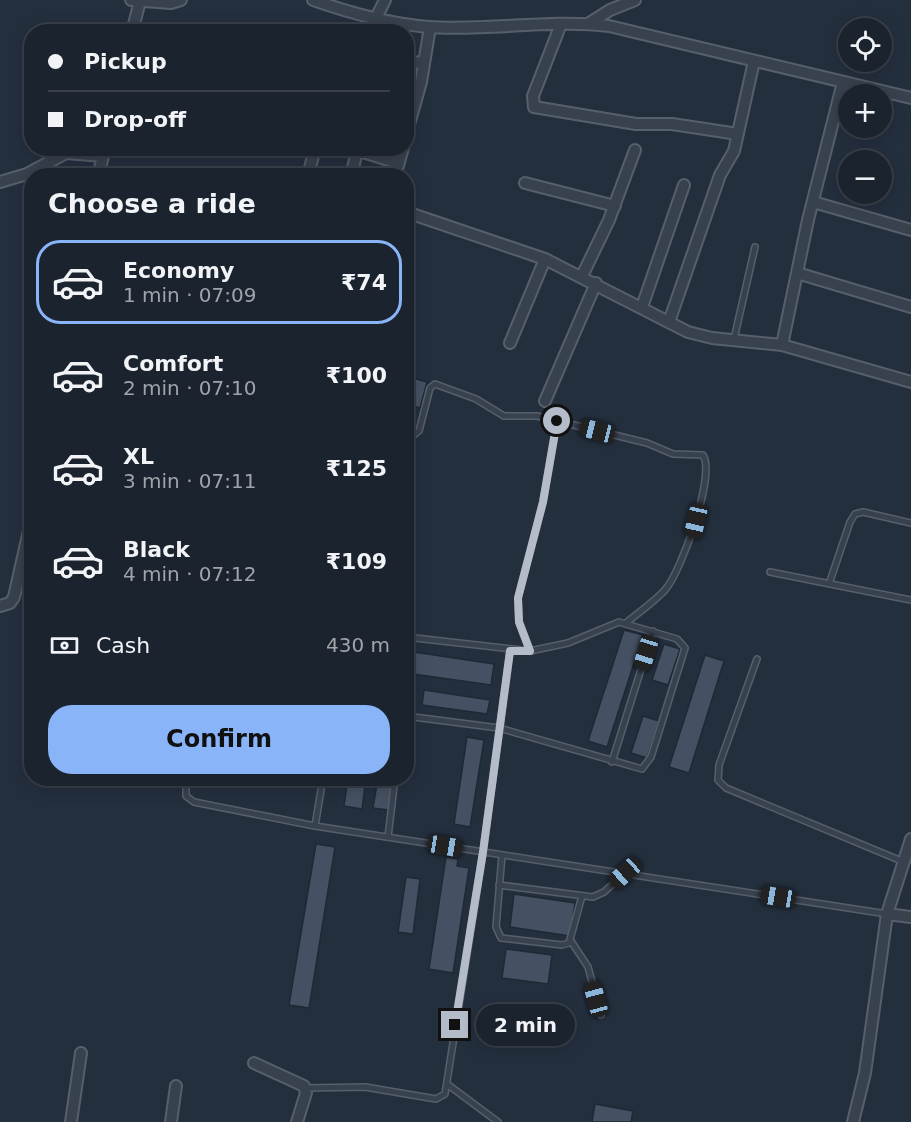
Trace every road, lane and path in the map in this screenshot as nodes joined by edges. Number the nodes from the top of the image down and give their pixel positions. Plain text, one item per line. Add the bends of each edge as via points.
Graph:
1 (181, 0) edge
2 (313, 0) edge
3 (385, 0) edge
4 (636, 0) edge
5 (135, 1) edge
6 (608, 5) edge
7 (376, 18) junction
8 (133, 24) edge
9 (412, 24) edge
10 (414, 24) edge
11 (561, 24) junction
12 (588, 24) junction
13 (430, 27) junction
14 (754, 61) junction
15 (424, 62) junction
16 (414, 63) edge
17 (843, 82) junction
18 (911, 98) edge
19 (414, 103) edge
20 (738, 134) junction
21 (635, 150) dead end
22 (60, 156) edge
23 (374, 156) edge
24 (400, 156) edge
25 (398, 163) junction
26 (38, 168) edge
27 (397, 168) edge
28 (24, 175) edge
29 (0, 182) edge
30 (525, 183) dead end
31 (684, 185) dead end
32 (813, 202) junction
33 (615, 206) junction
34 (414, 215) edge
35 (911, 230) edge
36 (755, 247) dead end
37 (546, 259) junction
38 (797, 273) junction
39 (582, 276) junction
40 (596, 283) junction
41 (911, 306) edge
42 (642, 307) junction
43 (669, 322) junction
44 (734, 339) junction
45 (510, 344) dead end
46 (782, 345) junction
47 (911, 382) edge
48 (545, 401) dead end
49 (557, 421) junction
50 (414, 435) edge
51 (911, 523) edge
52 (24, 553) edge
53 (770, 572) dead end
54 (829, 584) junction
55 (911, 600) edge
56 (0, 606) edge
57 (626, 623) junction
58 (653, 631) junction
59 (414, 638) edge
60 (510, 651) junction
61 (530, 651) junction
62 (757, 659) dead end
63 (414, 717) edge
64 (499, 728) junction
65 (612, 762) junction
66 (186, 786) edge
67 (322, 786) edge
68 (394, 786) edge
69 (315, 826) junction
70 (388, 837) junction
71 (911, 839) edge
72 (483, 852) junction
73 (502, 855) junction
74 (904, 862) junction
75 (625, 873) junction
76 (499, 885) junction
77 (582, 896) junction
78 (887, 914) junction
79 (911, 917) edge
80 (571, 941) junction
81 (601, 1015) dead end
82 (81, 1053) dead end
83 (254, 1063) dead end
84 (447, 1084) junction
85 (176, 1086) dead end
86 (305, 1088) junction
87 (71, 1122) edge
88 (171, 1122) edge
89 (297, 1122) edge
90 (498, 1122) edge
91 (853, 1122) edge

1 - 5 street
2 - 7 street
3 - 7 street
4 - 6 street
5 - 8 street
6 - 12 street
7 - 9 street
10 - 13 street
11 - 12 street
11 - 13 street
11 - 20 street via 533,96 534,107 636,124 672,124
12 - 14 street
13 - 15 street
14 - 17 street
14 - 20 street
15 - 16 street
15 - 19 street
17 - 18 street
17 - 32 street
20 - 43 street
21 - 33 street
22 - 26 street
23 - 25 street
24 - 25 street
25 - 27 street
28 - 29 street
30 - 33 street
31 - 42 street
32 - 35 street
32 - 38 street
33 - 39 street
34 - 37 street
36 - 44 lane
37 - 39 street
37 - 45 street
38 - 41 street
38 - 46 street
39 - 40 street
40 - 42 street
40 - 48 street
42 - 43 street
43 - 44 street via 699,335
44 - 46 street
46 - 47 street
49 - 50 lane via 531,415 504,416 476,399 435,384 430,388 419,431
49 - 57 lane via 647,443 673,454 705,457 693,533 672,580
49 - 61 lane via 543,502 518,598 519,622
51 - 54 lane via 855,514
52 - 56 street via 14,597
53 - 54 lane
54 - 55 lane
57 - 58 lane
57 - 61 lane
58 - 65 lane
58 - 65 lane via 681,641 685,648 683,659 647,766 638,770
59 - 60 lane
60 - 61 lane
60 - 64 lane
62 - 74 lane via 719,765 718,780 726,788
63 - 64 lane
64 - 65 lane
64 - 72 lane
66 - 69 lane via 186,796 194,802
67 - 69 lane
68 - 70 lane
69 - 70 lane
70 - 72 lane
71 - 74 street
72 - 73 lane
72 - 84 lane
73 - 75 lane
73 - 76 lane
74 - 78 street
75 - 77 lane via 598,895
75 - 78 lane
76 - 77 lane
76 - 80 lane via 498,935 562,945
77 - 80 lane
78 - 79 street
78 - 91 street via 865,1073
80 - 81 lane via 588,967
82 - 87 street
83 - 86 street
84 - 86 lane via 445,1094 436,1099 365,1087
84 - 90 lane
85 - 88 street
86 - 89 street

